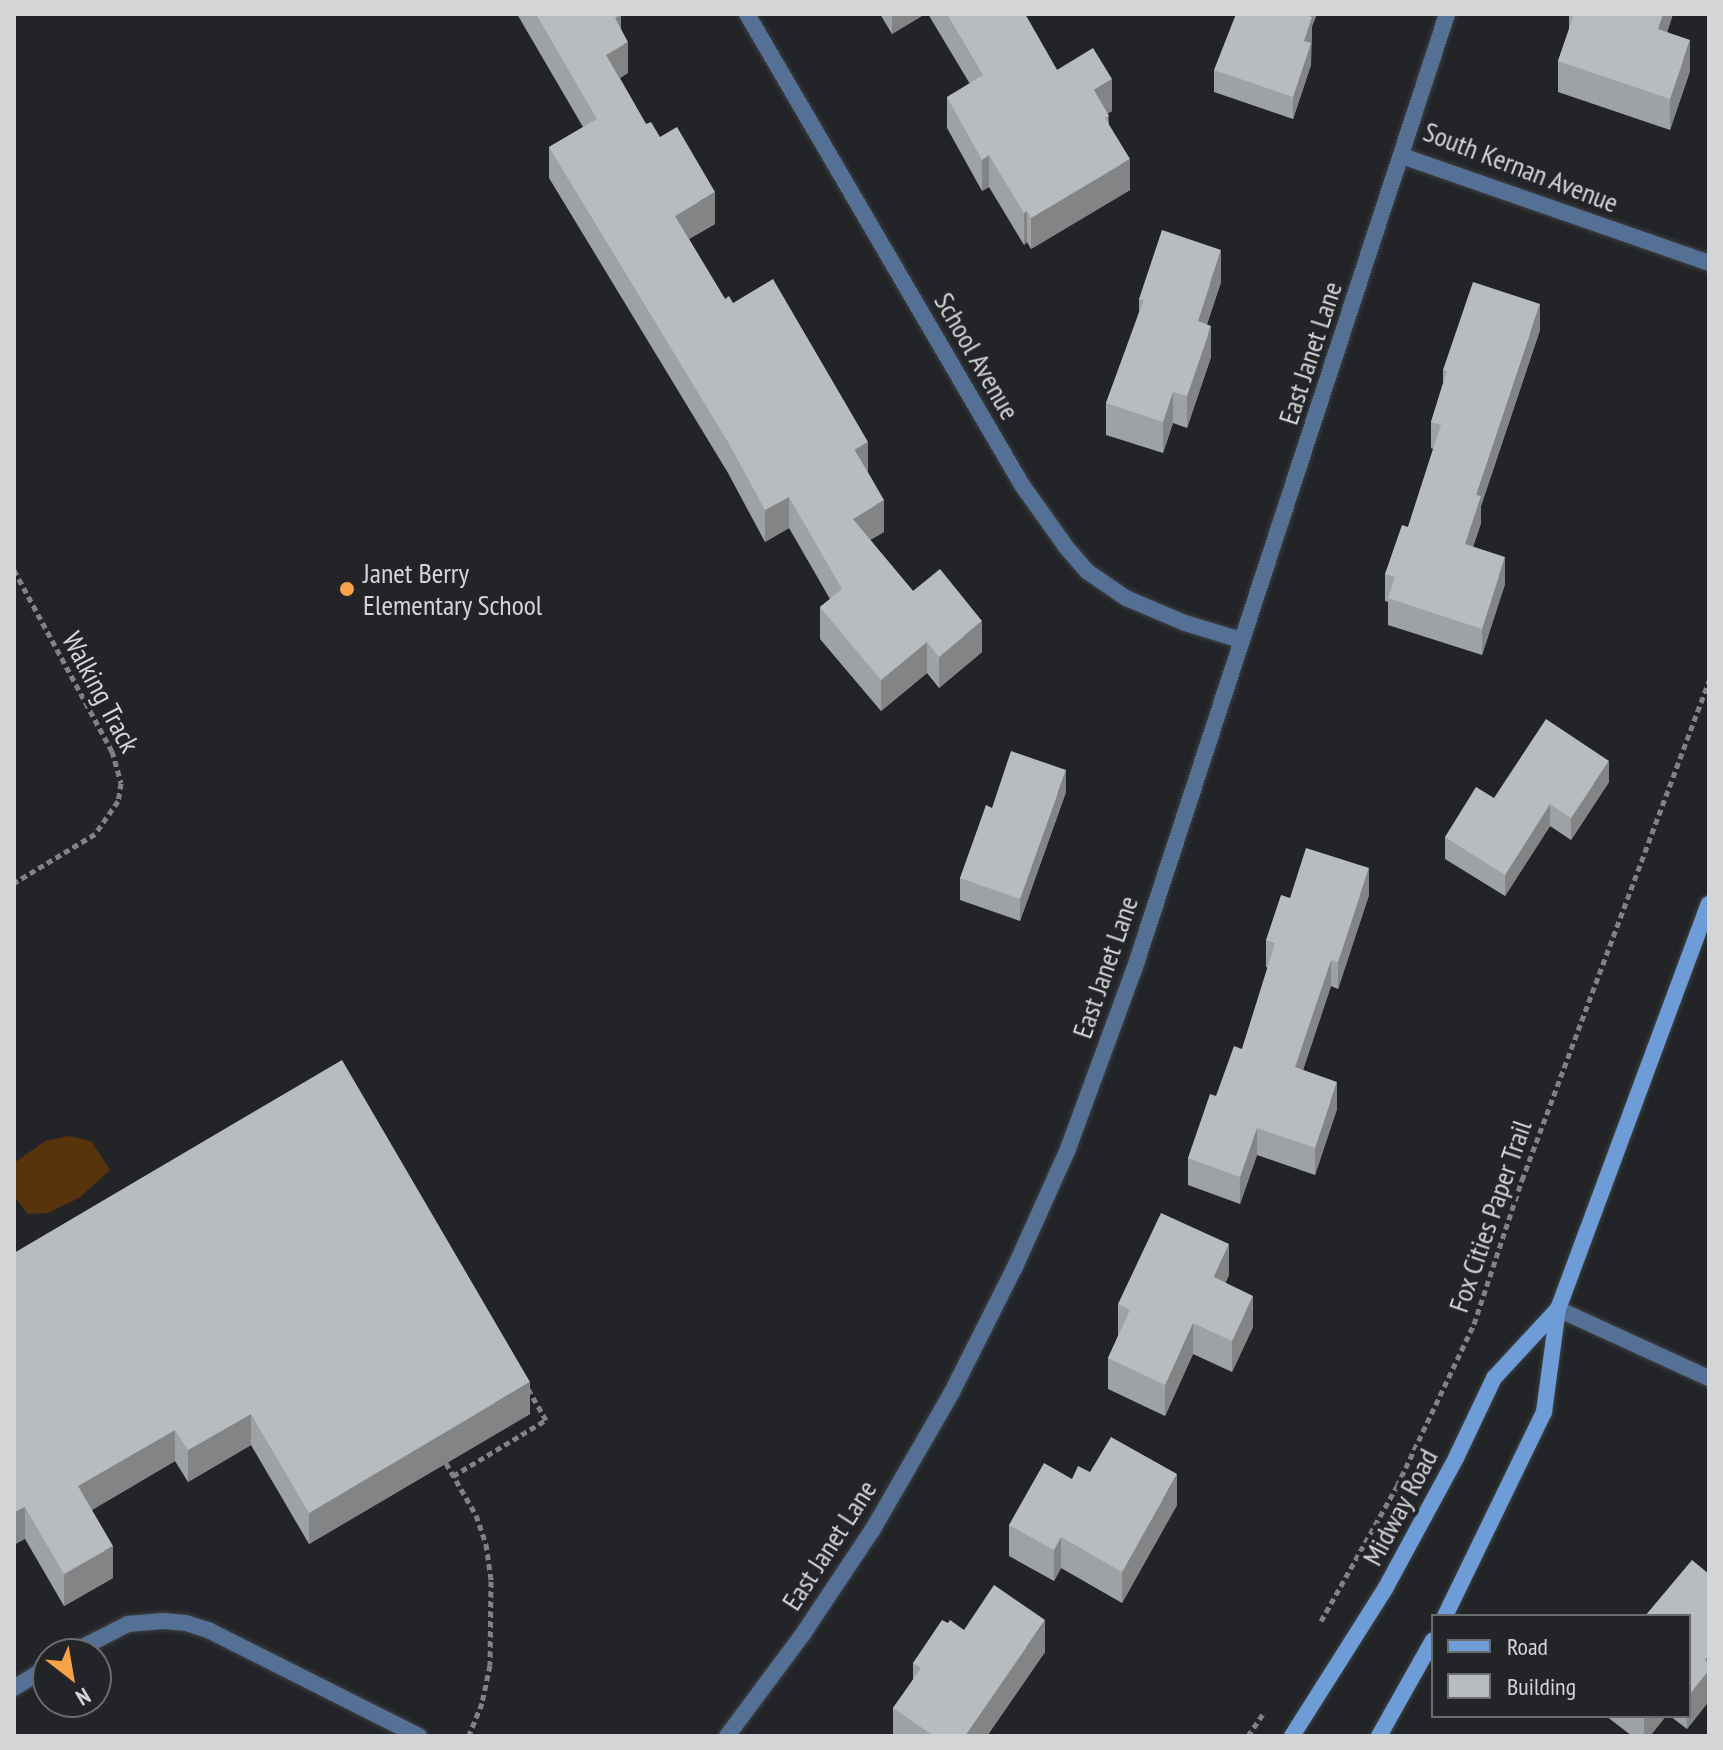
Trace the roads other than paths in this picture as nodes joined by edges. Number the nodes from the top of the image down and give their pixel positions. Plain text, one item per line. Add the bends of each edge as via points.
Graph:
1 (747, 14) edge
2 (1447, 14) edge
3 (1402, 156) junction
4 (1709, 263) edge
5 (1241, 640) junction
6 (1709, 904) edge
7 (1558, 1309) junction
8 (1709, 1378) edge
9 (1446, 1614) edge
10 (100, 1638) edge
11 (1431, 1644) edge
12 (32, 1677) edge
13 (14, 1688) edge
14 (419, 1736) edge
15 (727, 1736) edge
16 (1292, 1736) edge
17 (1379, 1736) edge

1 - 5 street, School Avenue via 1022,485 1066,547 1088,572 1126,598
2 - 3 street, South Kernan Avenue
3 - 4 street, South Kernan Avenue
3 - 5 street, East Janet Lane
5 - 15 street, East Janet Lane via 1128,985 1068,1149 1015,1267 951,1394 873,1529
6 - 7 main road, Midway Road
7 - 8 street
7 - 9 main road, Midway Road via 1544,1412
7 - 16 main road, Midway Road via 1494,1378 1385,1589
10 - 14 street via 128,1624 186,1623
11 - 17 main road
12 - 13 street

